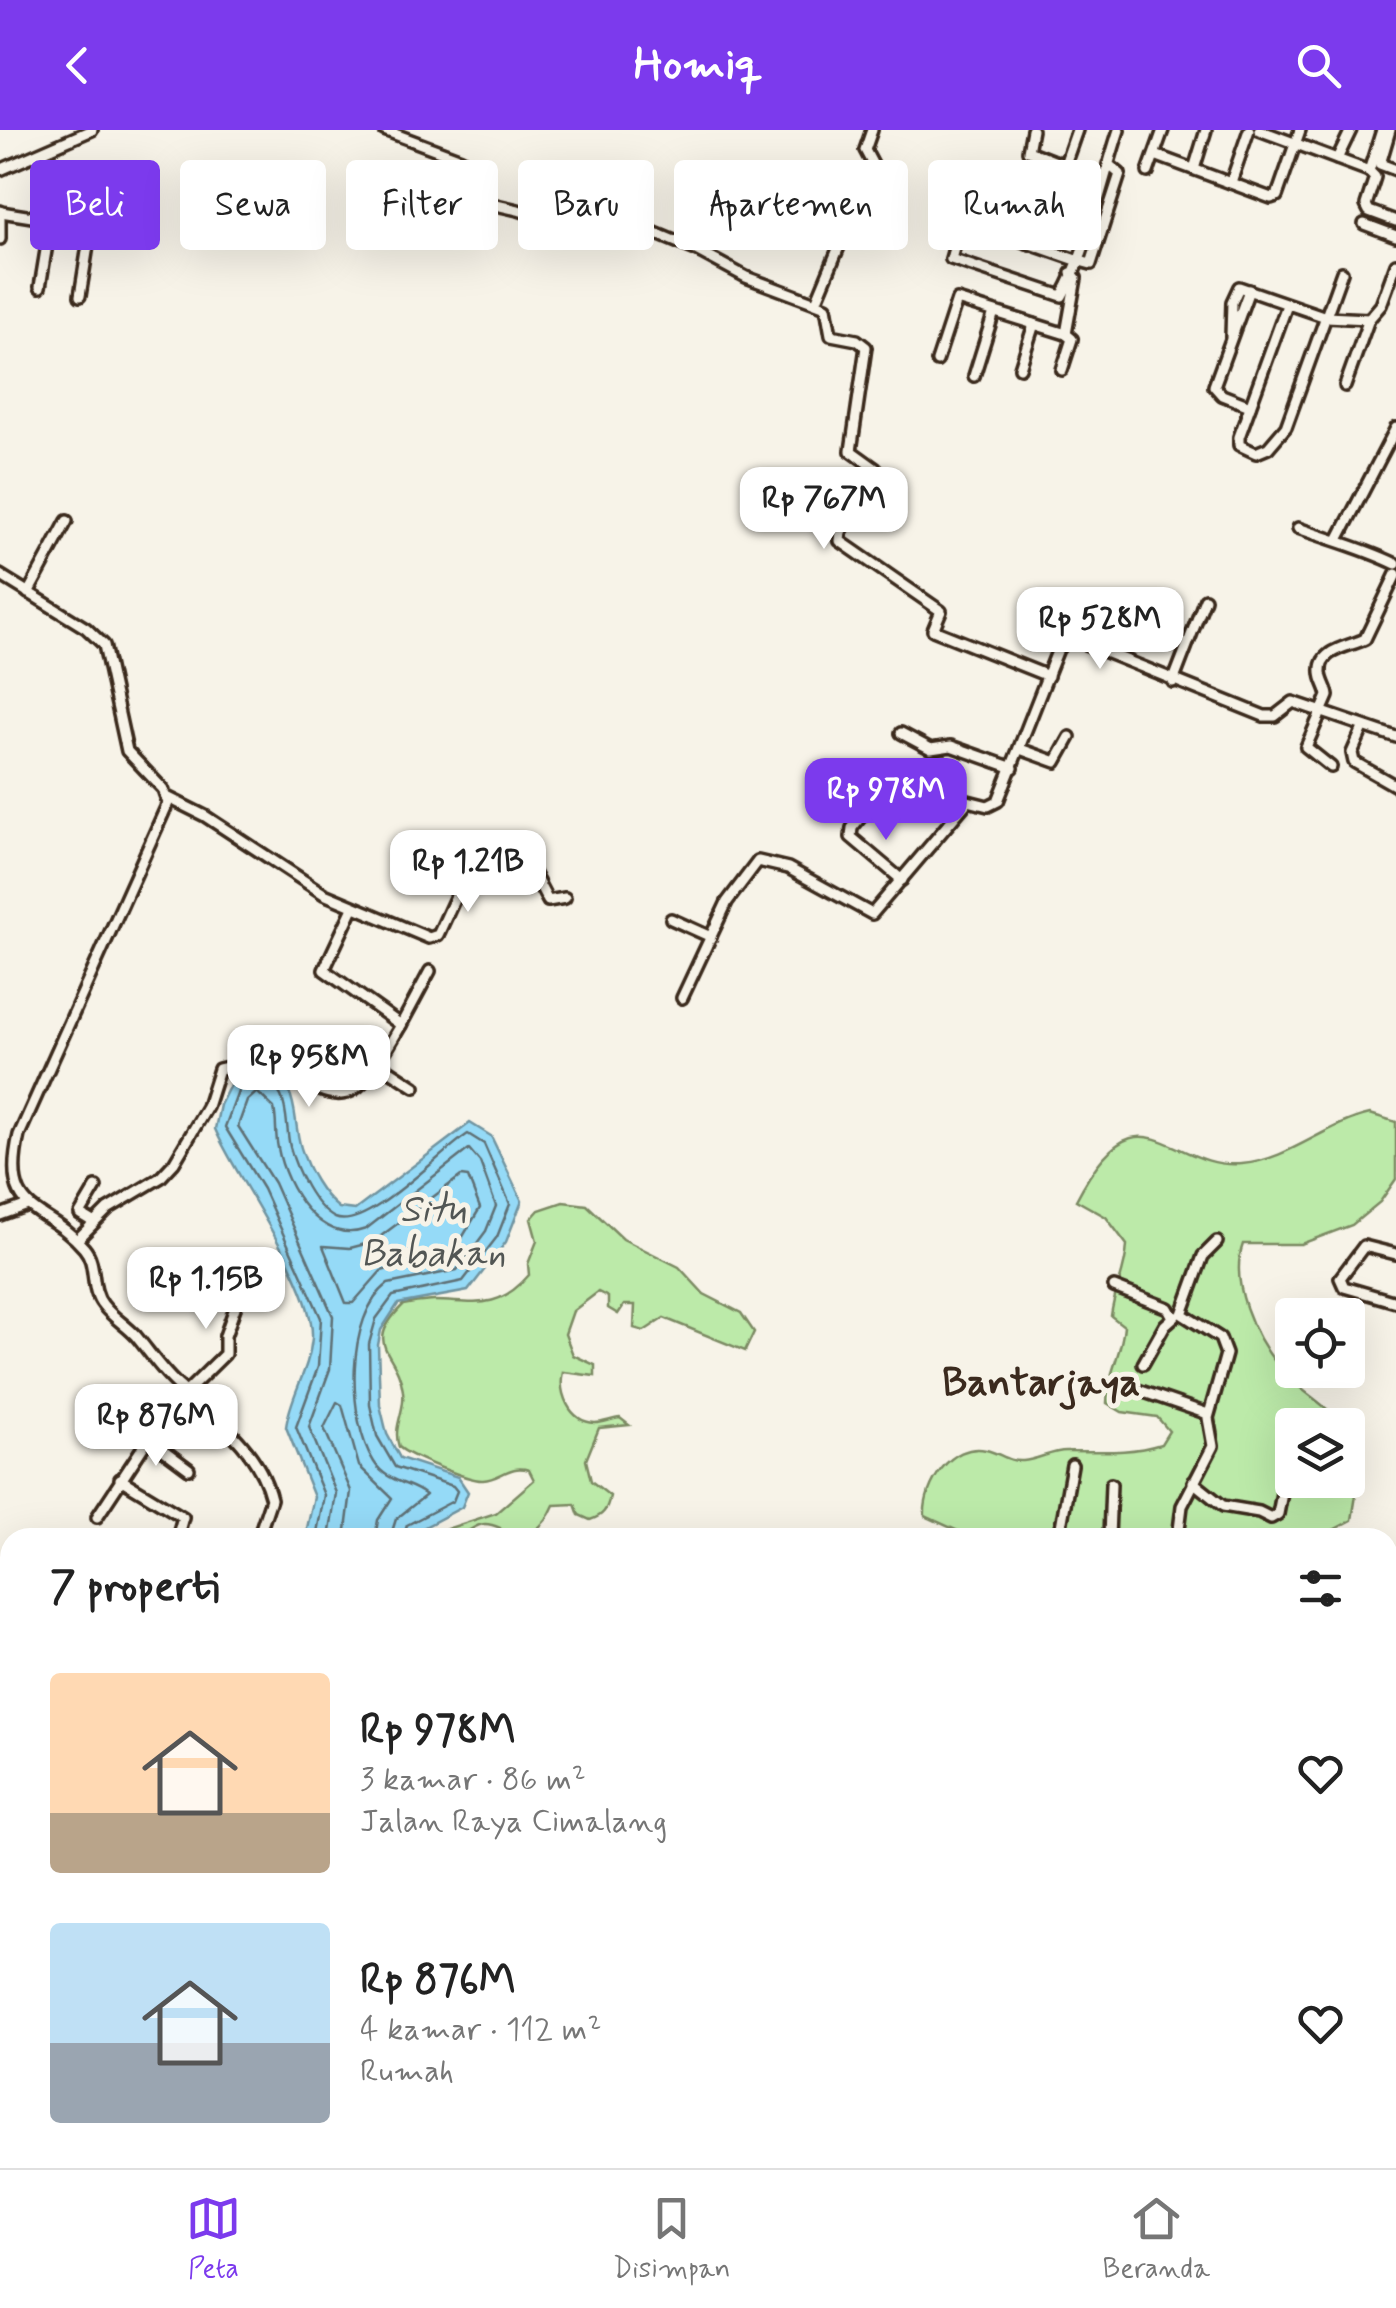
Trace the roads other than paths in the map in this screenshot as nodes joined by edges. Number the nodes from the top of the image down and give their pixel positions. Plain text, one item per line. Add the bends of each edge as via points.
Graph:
1 (92, 130) edge
2 (384, 130) edge
3 (872, 130) edge
4 (1032, 130) edge
5 (1077, 130) edge
6 (1120, 130) edge
7 (1163, 130) edge
8 (1206, 130) edge
9 (1249, 130) edge
10 (1258, 130) edge
11 (1300, 130) edge
12 (1351, 130) edge
13 (1382, 130) edge
14 (1390, 130) edge
15 (1294, 143) junction
16 (43, 154) junction
17 (1154, 156) junction
18 (45, 160) edge
19 (1047, 160) edge
20 (1066, 160) edge
21 (1337, 160) junction
22 (1108, 164) junction
23 (1194, 169) junction
24 (0, 170) edge
25 (1396, 170) edge
26 (1369, 171) junction
27 (1148, 172) dead end
28 (1102, 180) joint
29 (1232, 182) junction
30 (1101, 183) edge
31 (0, 212) edge
32 (30, 217) edge
33 (1396, 222) edge
34 (1364, 224) dead end
35 (1396, 236) edge
36 (0, 239) edge
37 (46, 250) edge
38 (87, 250) edge
39 (1079, 250) edge
40 (1076, 260) junction
41 (1396, 264) edge
42 (1342, 272) dead end
43 (1072, 274) junction
44 (40, 286) dead end
45 (80, 296) dead end
46 (816, 302) junction
47 (1287, 305) junction
48 (994, 312) junction
49 (1326, 316) junction
50 (1369, 319) junction
51 (1034, 324) junction
52 (1066, 334) junction
53 (937, 361) dead end
54 (1020, 368) dead end
55 (1062, 370) dead end
56 (974, 376) dead end
57 (1345, 386) dead end
58 (1250, 406) junction
59 (1396, 428) edge
60 (66, 521) dead end
61 (1298, 528) dead end
62 (1339, 538) junction
63 (1396, 564) edge
64 (1396, 574) edge
65 (0, 576) edge
66 (28, 592) junction
67 (1205, 600) dead end
68 (1048, 676) junction
69 (1173, 682) junction
70 (1322, 714) junction
71 (1363, 728) junction
72 (901, 733) dead end
73 (1070, 738) dead end
74 (1396, 738) edge
75 (1020, 749) junction
76 (1332, 767) dead end
77 (1013, 768) junction
78 (1396, 786) edge
79 (167, 797) junction
80 (869, 807) dead end
81 (902, 880) junction
82 (566, 898) dead end
83 (353, 908) junction
84 (670, 919) dead end
85 (710, 937) junction
86 (430, 971) dead end
87 (682, 998) dead end
88 (401, 1025) junction
89 (378, 1063) junction
90 (416, 1087) dead end
91 (96, 1187) dead end
92 (25, 1206) junction
93 (0, 1214) edge
94 (93, 1222) junction
95 (77, 1240) junction
96 (1217, 1242) dead end
97 (1396, 1254) edge
98 (244, 1285) dead end
99 (1114, 1287) dead end
100 (1396, 1302) edge
101 (1178, 1315) junction
102 (1143, 1364) dead end
103 (1138, 1390) dead end
104 (186, 1393) junction
105 (1208, 1414) junction
106 (146, 1438) junction
107 (1072, 1466) dead end
108 (189, 1469) dead end
109 (120, 1478) junction
110 (1193, 1482) junction
111 (1111, 1484) dead end
112 (1281, 1498) edge
113 (97, 1517) dead end
114 (181, 1528) edge
115 (262, 1528) edge
116 (1061, 1528) edge
117 (1109, 1528) edge
118 (1179, 1528) edge

1 - 16 street
2 - 46 street via 460,159 448,194 596,234 609,214
3 - 46 street via 865,150 872,165
4 - 19 street via 1028,152
5 - 20 street
6 - 22 street
7 - 17 street
8 - 23 street
9 - 29 street
10 - 15 street
11 - 15 street
12 - 21 street
13 - 26 street
14 - 25 street via 1379,160
15 - 21 street
15 - 29 street via 1277,196
16 - 18 street
16 - 24 street
17 - 23 street
17 - 27 street
21 - 26 street
22 - 28 street
22 - 40 street via 1120,174 1095,259
23 - 29 street
26 - 33 street via 1375,177 1367,208
28 - 30 street
31 - 32 street
31 - 36 street
34 - 35 street
37 - 44 street
38 - 45 street
39 - 40 street
40 - 43 street
40 - 43 street via 967,222 950,256 1058,297
41 - 50 street
42 - 49 street
43 - 52 street
46 - 68 street via 826,307 831,334 866,347 851,451 876,470 840,541 941,611 933,630
47 - 49 street
47 - 58 street
47 - 58 street via 1248,290 1214,388
48 - 51 street
48 - 53 street via 957,300
48 - 56 street
49 - 50 street
49 - 58 street via 1286,427 1260,453 1238,442
50 - 57 street
51 - 52 street
51 - 54 street
52 - 55 street via 1072,339
59 - 62 street
60 - 66 street
61 - 62 street
62 - 63 street
64 - 70 street via 1365,638 1326,655 1321,674 1329,693
65 - 66 street
66 - 79 street via 104,645 128,751
67 - 69 street
68 - 69 street via 1069,640
68 - 75 street
69 - 70 street via 1264,716 1276,716 1293,702
70 - 71 street
70 - 76 street via 1306,747
71 - 74 street
71 - 78 street via 1352,760
72 - 77 street via 931,749 951,746
73 - 75 street via 1056,762
75 - 77 street
77 - 81 street via 998,801 968,801
79 - 83 street
79 - 92 street via 163,821 19,1136 16,1180
80 - 81 street via 850,837
81 - 85 street via 872,914 788,868 758,861
82 - 83 street via 548,901 529,865 486,856 472,862 435,937
83 - 88 street via 324,970
84 - 85 street
85 - 87 street
86 - 88 street
88 - 89 street
89 - 90 street
89 - 94 street via 359,1086 336,1095 313,1090 263,1059 224,1065 174,1164
91 - 94 street via 80,1214
92 - 93 street
92 - 95 street
94 - 95 street
95 - 104 street via 89,1254 102,1304
96 - 101 street via 1203,1256
97 - 100 street via 1364,1246 1340,1278 1344,1286
98 - 104 street via 225,1354
99 - 101 street
101 - 102 street
101 - 105 street via 1224,1344 1225,1363
103 - 105 street
104 - 106 street
104 - 115 street via 223,1422 268,1488
105 - 110 street via 1213,1446
106 - 108 street
106 - 109 street
107 - 116 street
109 - 113 street
109 - 114 street via 178,1513
110 - 112 street via 1223,1506 1271,1518
110 - 118 street
111 - 117 street

